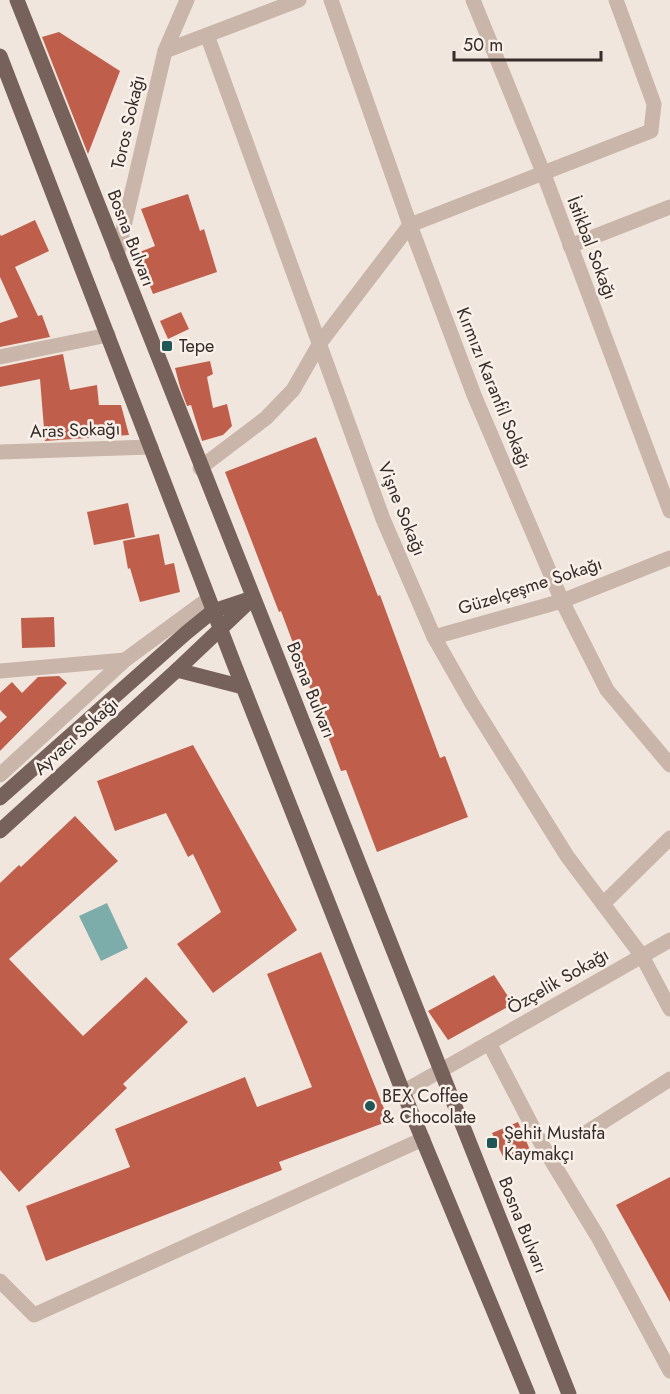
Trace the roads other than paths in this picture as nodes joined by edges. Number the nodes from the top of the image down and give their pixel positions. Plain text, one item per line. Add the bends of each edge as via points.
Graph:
1 (16, 0) edge
2 (187, 0) edge
3 (299, 0) edge
4 (331, 0) edge
5 (473, 0) edge
6 (616, 0) edge
7 (207, 35) junction
8 (165, 51) junction
9 (0, 56) edge
10 (543, 172) junction
11 (670, 207) edge
12 (410, 225) junction
13 (570, 246) junction
14 (117, 256) junction
15 (108, 335) junction
16 (320, 344) junction
17 (0, 357) edge
18 (151, 447) junction
19 (0, 452) edge
20 (200, 468) junction
21 (670, 511) edge
22 (670, 558) edge
23 (253, 598) junction
24 (562, 601) junction
25 (211, 605) junction
26 (183, 627) junction
27 (220, 628) junction
28 (434, 637) junction
29 (125, 660) junction
30 (177, 670) junction
31 (0, 672) edge
32 (243, 687) junction
33 (670, 765) edge
34 (0, 775) edge
35 (0, 798) edge
36 (0, 831) edge
37 (670, 838) edge
38 (603, 904) junction
39 (670, 940) edge
40 (642, 956) junction
41 (670, 1009) edge
42 (489, 1043) junction
43 (441, 1070) junction
44 (670, 1079) edge
45 (403, 1092) junction
46 (587, 1132) dead end
47 (423, 1139) junction
48 (0, 1281) edge
49 (670, 1371) edge
50 (528, 1394) edge
51 (569, 1394) edge

1 - 14 main road, Bosna Bulvarı
2 - 8 street, Toros Sokağı
3 - 7 street
4 - 12 street, Kırmızı Karanfil Sokağı
5 - 10 street, İstikbal Sokağı
6 - 10 street via 654,104 651,131
7 - 8 street
7 - 16 street, Vişne Sokağı
8 - 14 street, Toros Sokağı
9 - 15 main road
10 - 12 street
10 - 13 street, İstikbal Sokağı
11 - 13 street
12 - 16 street
12 - 24 street, Kırmızı Karanfil Sokağı via 474,395
13 - 21 street, İstikbal Sokağı
14 - 20 main road, Bosna Bulvarı
15 - 17 street
15 - 18 main road
16 - 20 street via 293,390 266,418
16 - 28 street, Vişne Sokağı via 382,519
18 - 19 street, Aras Sokağı
18 - 25 main road
20 - 23 main road, Bosna Bulvarı
22 - 24 street, Güzelçeşme Sokağı
23 - 25 main road
23 - 27 main road, Ayvacı Sokağı
23 - 43 main road, Bosna Bulvarı
24 - 28 street, Güzelçeşme Sokağı
24 - 33 street, Kırmızı Karanfil Sokağı via 608,690
25 - 26 main road
25 - 27 main road
26 - 29 street, Ayvacı Sokağı
26 - 35 main road
27 - 30 main road, Ayvacı Sokağı
27 - 32 main road
28 - 38 street, Vişne Sokağı via 567,856
29 - 31 street
29 - 34 street, Ayvacı Sokağı
30 - 32 main road
30 - 36 main road, Ayvacı Sokağı
32 - 45 main road
37 - 38 street
38 - 40 street, Vişne Sokağı
39 - 40 street, Özçelik Sokağı
40 - 41 street
40 - 42 street, Özçelik Sokağı
42 - 43 street, Özçelik Sokağı
42 - 49 street
43 - 45 street, Özçelik Sokağı
43 - 51 main road, Bosna Bulvarı
44 - 46 street
45 - 47 main road
47 - 48 street via 34,1315
47 - 50 main road

